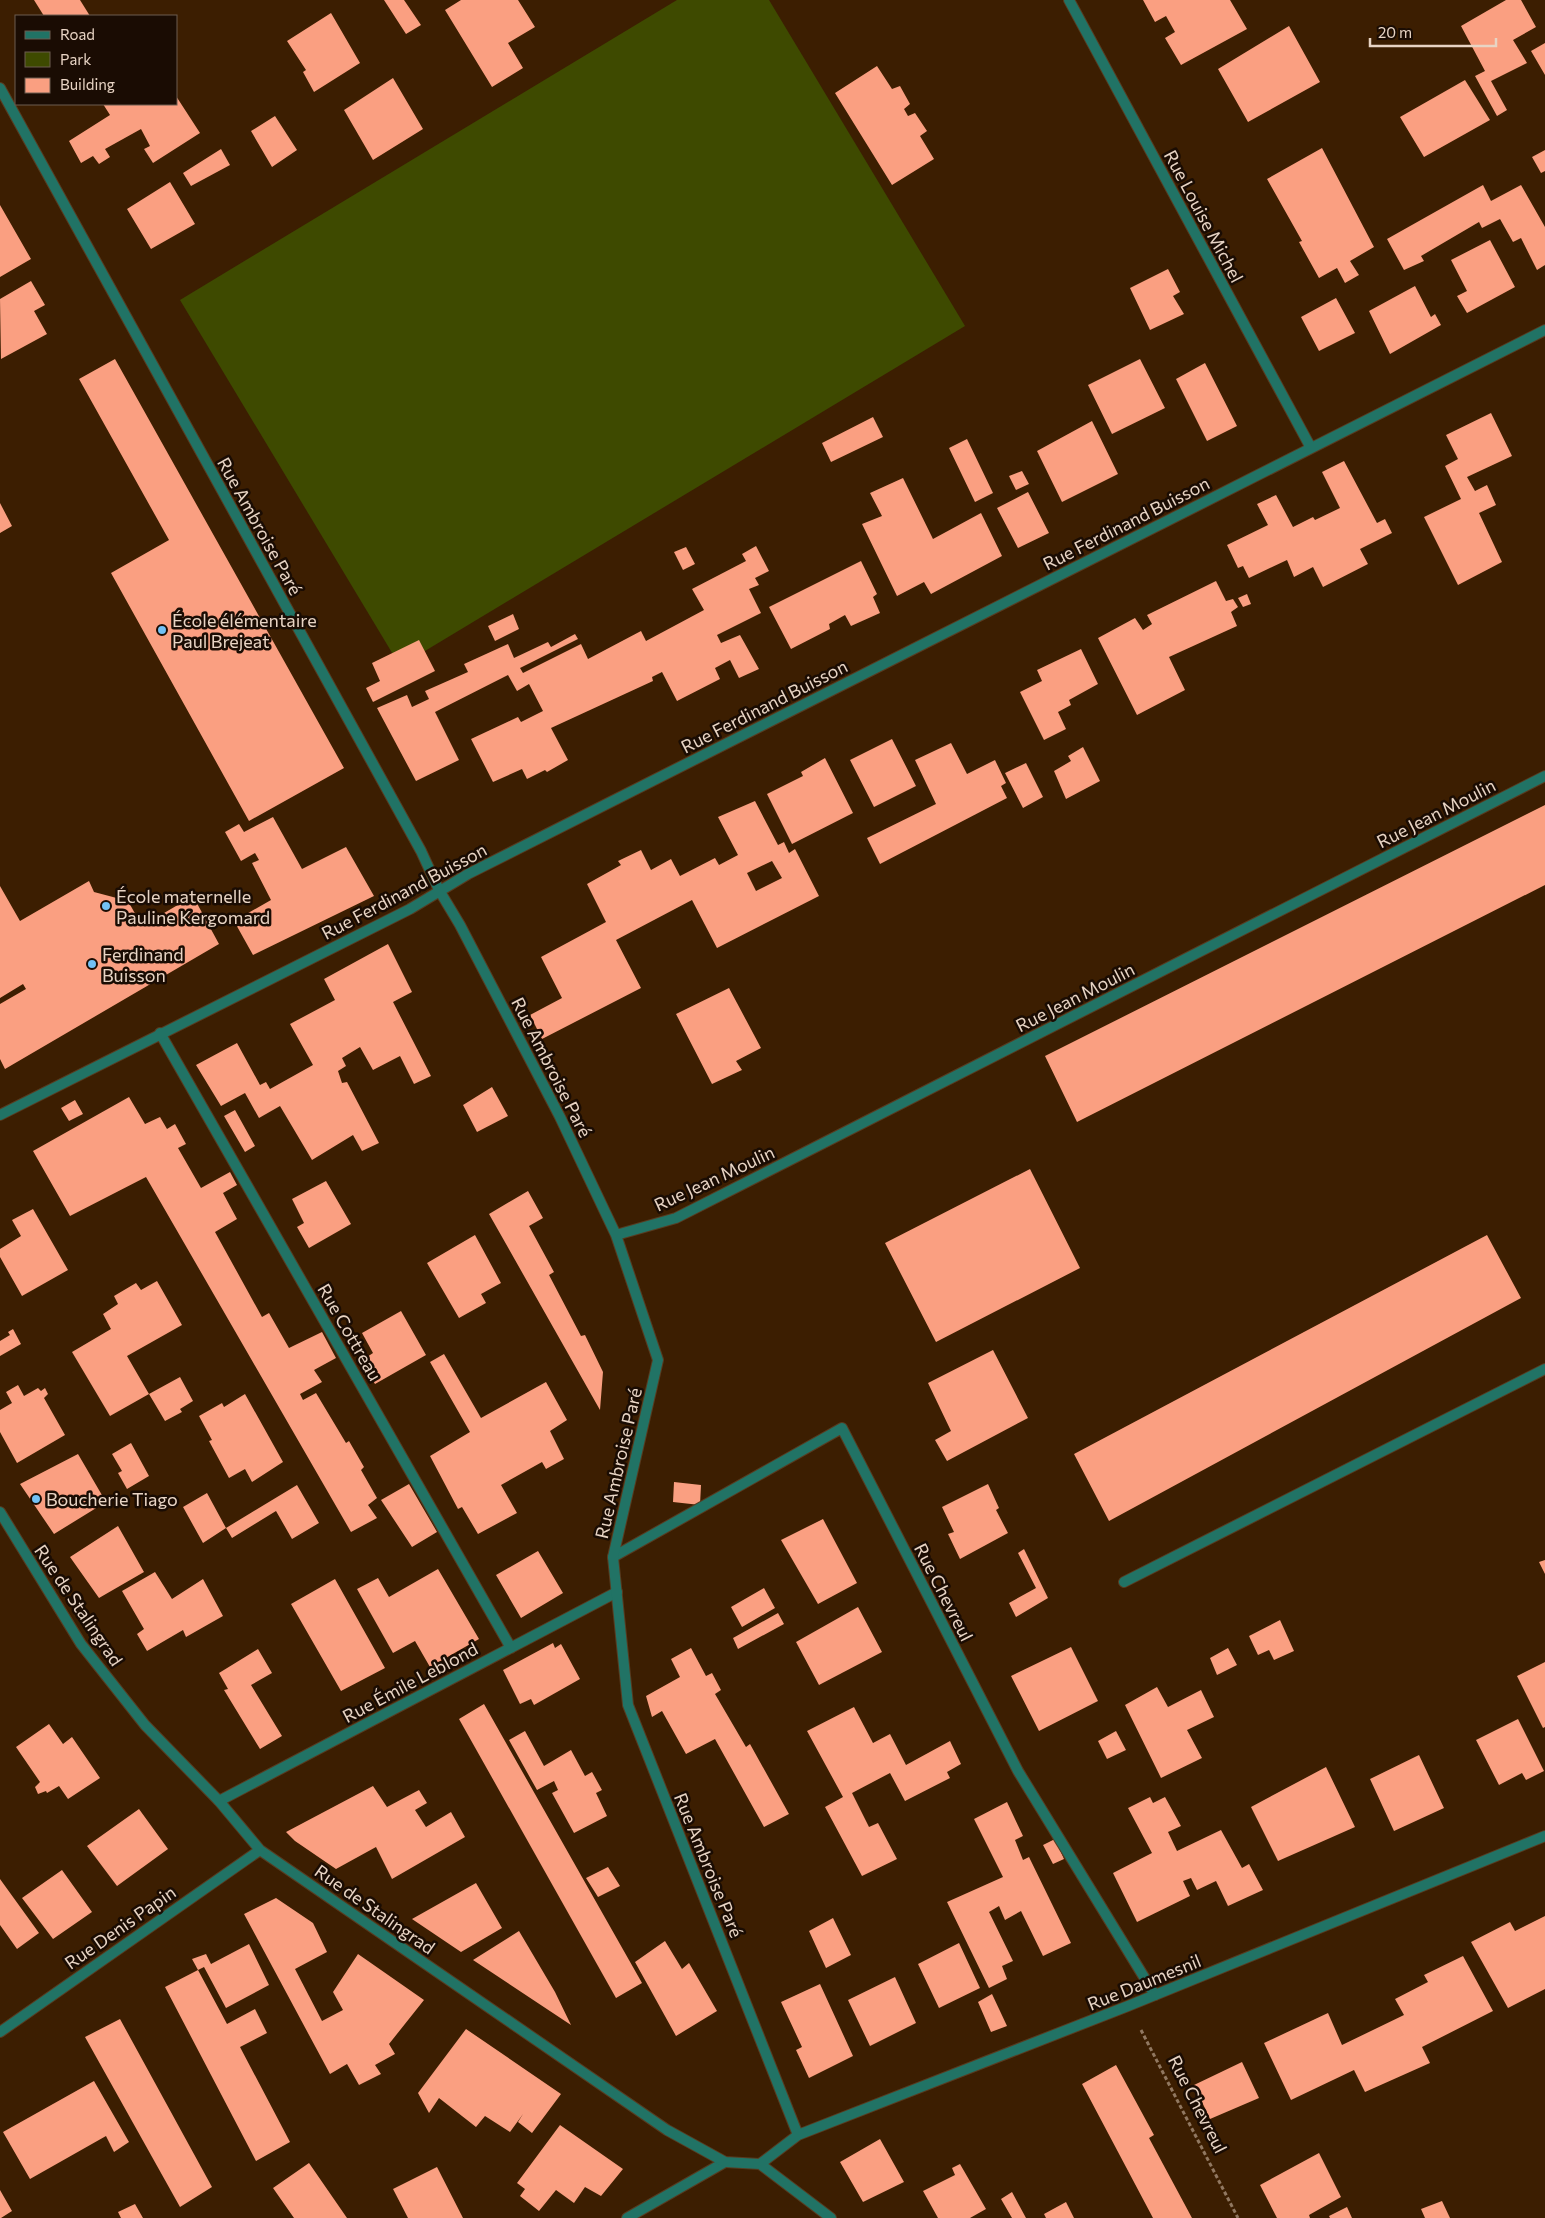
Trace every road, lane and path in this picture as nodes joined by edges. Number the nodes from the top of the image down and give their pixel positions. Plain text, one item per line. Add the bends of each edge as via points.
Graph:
1 (1069, 0) edge
2 (0, 88) edge
3 (1545, 330) edge
4 (1311, 448) junction
5 (1545, 776) edge
6 (439, 890) junction
7 (160, 1033) junction
8 (0, 1114) edge
9 (616, 1235) junction
10 (1545, 1369) edge
11 (0, 1512) edge
12 (613, 1557) junction
13 (1124, 1582) dead end
14 (617, 1592) junction
15 (511, 1648) junction
16 (219, 1801) junction
17 (1545, 1836) edge
18 (260, 1850) junction
19 (1155, 1995) junction
20 (1128, 2006) junction
21 (0, 2032) edge
22 (798, 2135) junction
23 (725, 2162) junction
24 (760, 2164) junction
25 (627, 2218) edge
26 (831, 2218) edge
27 (1238, 2218) edge

1 - 4 street, Rue Louise Michel
2 - 6 street, Rue Ambroise Paré
3 - 4 street, Rue Ferdinand Buisson
4 - 6 street, Rue Ferdinand Buisson
5 - 9 street, Rue Jean Moulin via 676,1218
6 - 7 street, Rue Ferdinand Buisson via 410,908
6 - 9 street, Rue Ambroise Paré via 460,924 560,1117
7 - 8 street, Rue Ferdinand Buisson
7 - 15 street, Rue Cottreau
9 - 12 street, Rue Ambroise Paré via 658,1360
10 - 13 street
11 - 16 street, Rue de Stalingrad via 81,1644 145,1725
12 - 14 street, Rue Ambroise Paré
12 - 19 street, Rue Chevreul via 842,1428 1018,1771
14 - 15 street, Rue Émile Leblond
14 - 22 street, Rue Ambroise Paré via 628,1706
15 - 16 street, Rue Émile Leblond
16 - 18 street, Rue de Stalingrad
17 - 19 street, Rue Daumesnil
18 - 21 street, Rue Denis Papin
18 - 23 street, Rue de Stalingrad via 667,2130
19 - 20 street, Rue Daumesnil
20 - 22 street, Rue Daumesnil
20 - 27 path, Rue Chevreul
22 - 24 street, Rue Daumesnil
23 - 24 street, Rue de Stalingrad
23 - 25 street
24 - 26 street

